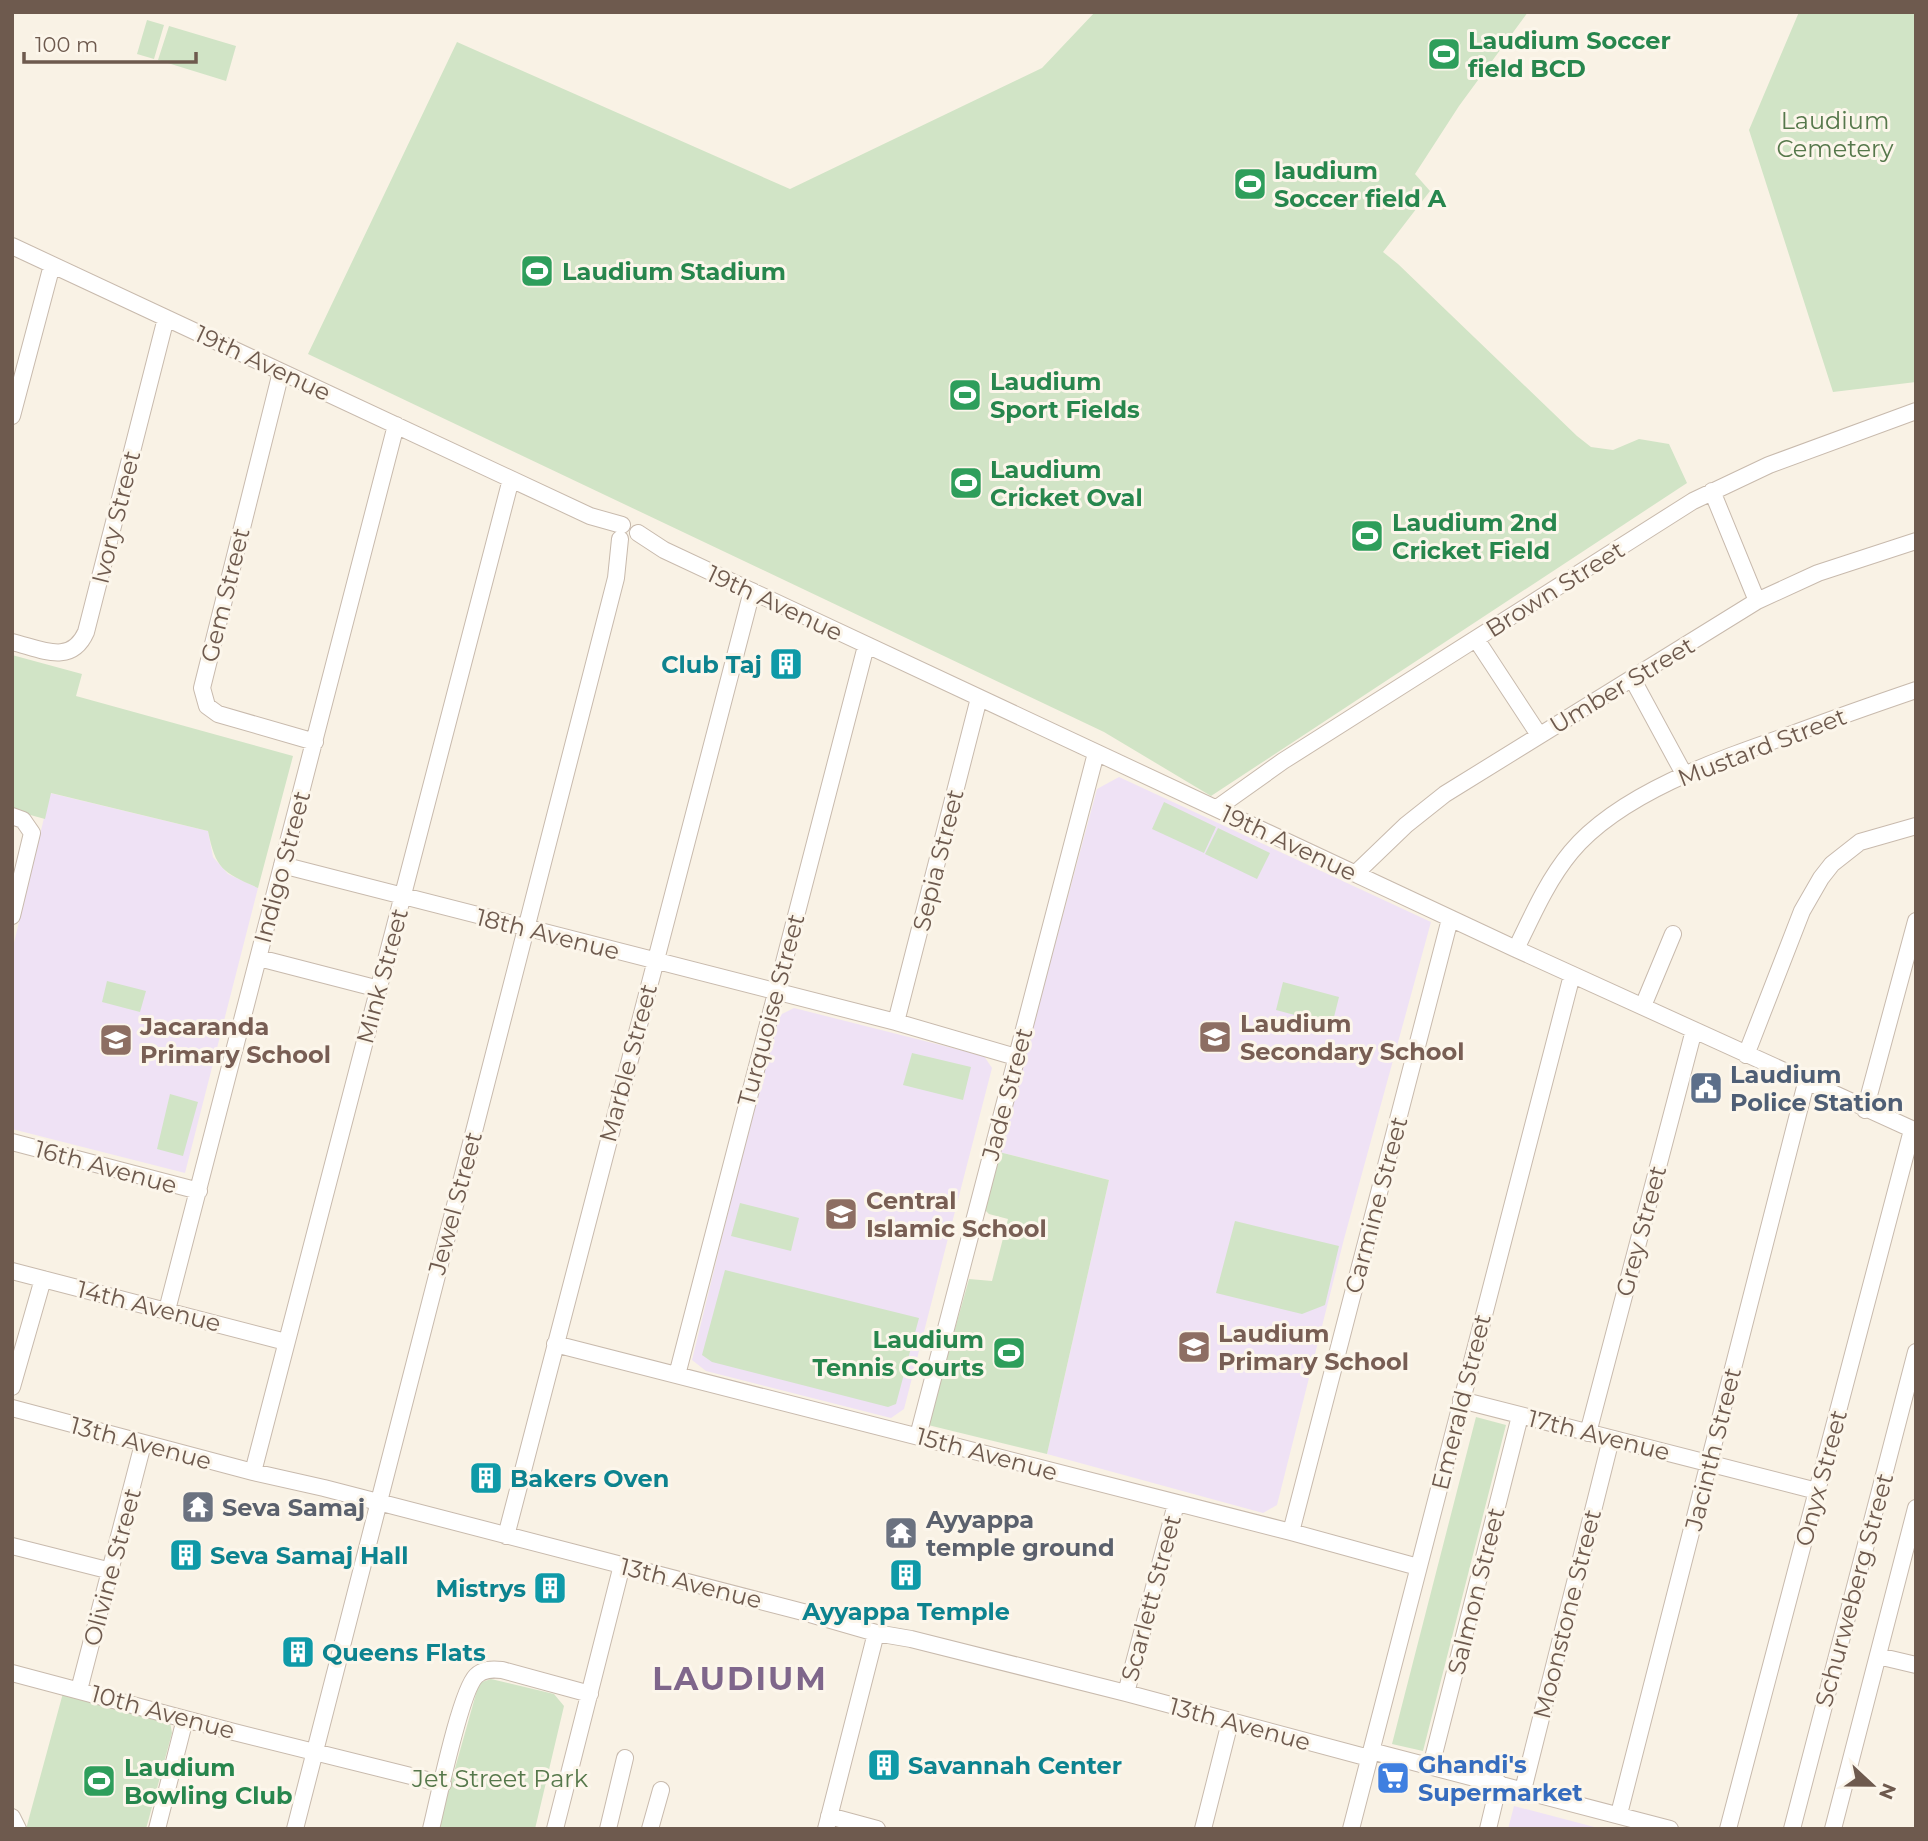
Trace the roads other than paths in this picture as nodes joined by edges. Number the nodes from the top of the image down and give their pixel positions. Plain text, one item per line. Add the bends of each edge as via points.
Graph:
1 (12, 246) edge
2 (52, 265) junction
3 (166, 318) junction
4 (281, 372) junction
5 (1916, 411) edge
6 (12, 416) edge
7 (396, 425) junction
8 (511, 479) junction
9 (1712, 491) junction
10 (627, 536) junction
11 (1916, 541) edge
12 (752, 591) junction
13 (1758, 601) junction
14 (1476, 639) junction
15 (12, 642) edge
16 (866, 646) junction
17 (1633, 680) junction
18 (1916, 690) edge
19 (979, 698) junction
20 (1539, 735) junction
21 (315, 742) junction
22 (1096, 753) junction
23 (1684, 774) junction
24 (1217, 808) junction
25 (16, 817) edge
26 (1916, 827) edge
27 (282, 865) junction
28 (1355, 874) junction
29 (403, 897) junction
30 (12, 916) edge
31 (1450, 919) junction
32 (1916, 921) edge
33 (526, 929) junction
34 (1673, 934) dead end
35 (1516, 949) junction
36 (259, 958) junction
37 (655, 961) junction
38 (1572, 975) junction
39 (379, 989) junction
40 (775, 992) junction
41 (1643, 1006) junction
42 (896, 1022) junction
43 (1694, 1030) junction
44 (1746, 1055) junction
45 (1016, 1057) junction
46 (1806, 1083) junction
47 (1865, 1110) junction
48 (1914, 1131) edge
49 (12, 1142) edge
50 (199, 1191) junction
51 (12, 1271) edge
52 (43, 1279) junction
53 (167, 1310) junction
54 (286, 1342) junction
55 (555, 1344) junction
56 (1916, 1352) edge
57 (677, 1375) junction
58 (12, 1387) edge
59 (1461, 1400) junction
60 (12, 1408) edge
61 (1520, 1416) junction
62 (1588, 1433) junction
63 (918, 1436) junction
64 (1611, 1439) junction
65 (143, 1444) junction
66 (1709, 1462) junction
67 (253, 1472) junction
68 (1817, 1491) junction
69 (377, 1502) junction
70 (1176, 1504) junction
71 (1916, 1508) edge
72 (1291, 1532) junction
73 (506, 1536) junction
74 (12, 1545) edge
75 (622, 1565) junction
76 (1418, 1567) junction
77 (111, 1571) junction
78 (876, 1633) junction
79 (1878, 1656) junction
80 (1916, 1665) edge
81 (12, 1673) edge
82 (79, 1689) junction
83 (1126, 1693) junction
84 (590, 1694) junction
85 (185, 1719) junction
86 (1230, 1722) junction
87 (314, 1751) junction
88 (1370, 1754) junction
89 (625, 1758) dead end
90 (1431, 1766) junction
91 (1499, 1783) junction
92 (443, 1784) junction
93 (660, 1790) dead end
94 (1523, 1790) junction
95 (1619, 1814) junction
96 (12, 1816) edge
97 (827, 1823) edge
98 (1729, 1827) edge
99 (18, 1829) edge
100 (157, 1829) edge
101 (295, 1829) edge
102 (431, 1829) edge
103 (555, 1829) edge
104 (608, 1829) edge
105 (650, 1829) edge
106 (877, 1829) edge
107 (1203, 1829) edge
108 (1351, 1829) edge
109 (1488, 1829) edge
110 (1670, 1829) edge
111 (1792, 1829) edge
112 (1833, 1829) edge

1 - 2 street, 19th Avenue
2 - 3 street, 19th Avenue
2 - 6 street
3 - 4 street, 19th Avenue
3 - 15 street, Ivory Street via 82,642 60,653
4 - 7 street, 19th Avenue
4 - 21 street, Gem Street via 202,688 207,706 218,714
5 - 9 street, Brown Street
7 - 8 street, 19th Avenue
7 - 21 street, Indigo Street
8 - 10 street, 19th Avenue
8 - 29 street, Mink Street
9 - 13 street
9 - 14 street, Brown Street
10 - 12 street, 19th Avenue
10 - 33 street, Jewel Street
11 - 13 street, Umber Street via 1818,573
12 - 16 street, 19th Avenue
12 - 37 street, Marble Street
13 - 17 street, Umber Street
14 - 20 street
14 - 24 street, Brown Street
16 - 19 street, 19th Avenue
16 - 40 street, Turquoise Street
17 - 20 street, Umber Street
17 - 23 street
18 - 23 street, Mustard Street
19 - 22 street, 19th Avenue
19 - 42 street, Sepia Street
20 - 28 street, Umber Street via 1424,810
21 - 27 street, Indigo Street
22 - 24 street, 19th Avenue
22 - 45 street, Jade Street
23 - 35 street, Mustard Street via 1591,831 1541,898
24 - 28 street, 19th Avenue
25 - 30 street via 32,833
26 - 44 street via 1860,842 1821,878 1802,911
27 - 29 street, 18th Avenue
27 - 36 street, Indigo Street
28 - 31 street, 19th Avenue
29 - 33 street, 18th Avenue
29 - 39 street, Mink Street
31 - 35 street, 19th Avenue
31 - 72 street, Carmine Street
32 - 47 street
33 - 37 street, 18th Avenue
33 - 69 street, Jewel Street
34 - 41 street
35 - 38 street, 19th Avenue
36 - 39 street
36 - 50 street, Indigo Street
37 - 40 street, 18th Avenue
37 - 55 street, Marble Street
38 - 41 street, 19th Avenue
38 - 59 street, Emerald Street
39 - 54 street, Mink Street
40 - 42 street, 18th Avenue
40 - 57 street, Turquoise Street
41 - 43 street, 19th Avenue
42 - 45 street, 18th Avenue
43 - 44 street, 19th Avenue
43 - 62 street, Grey Street
44 - 46 street, 19th Avenue
45 - 63 street, Jade Street
46 - 47 street, 19th Avenue
46 - 66 street, Jacinth Street
47 - 48 street, 19th Avenue
48 - 68 street, Onyx Street
49 - 50 street, 16th Avenue
50 - 53 street, Indigo Street
51 - 52 street, 14th Avenue
52 - 53 street, 14th Avenue
52 - 58 street
53 - 54 street, 14th Avenue
54 - 67 street, Mink Street
55 - 57 street, 15th Avenue
55 - 73 street, Marble Street
56 - 111 street, Schurweberg Street
57 - 63 street, 15th Avenue
59 - 61 street, 17th Avenue
59 - 76 street, Emerald Street
60 - 65 street, 13th Avenue
61 - 62 street, 17th Avenue
61 - 90 street, Salmon Street
62 - 64 street, 17th Avenue
63 - 70 street, 15th Avenue
64 - 66 street, 17th Avenue
64 - 94 street, Moonstone Street
65 - 67 street, 13th Avenue
65 - 77 street, Olivine Street
66 - 68 street, 17th Avenue
66 - 95 street, Jacinth Street
67 - 69 street, 13th Avenue
68 - 98 street, Onyx Street
69 - 73 street, 13th Avenue
69 - 87 street, Jewel Street
70 - 72 street, 15th Avenue
70 - 83 street, Scarlett Street
71 - 79 street
72 - 76 street, 15th Avenue
73 - 75 street, 13th Avenue
74 - 77 street
75 - 78 street, 13th Avenue
75 - 84 street
76 - 88 street, Emerald Street
77 - 82 street, Olivine Street
78 - 83 street, 13th Avenue
78 - 97 street
79 - 80 street
79 - 112 street
81 - 82 street, 10th Avenue
82 - 85 street, 10th Avenue
83 - 86 street, 13th Avenue
84 - 92 street via 496,1669 479,1674 466,1693
84 - 103 street
85 - 87 street, 10th Avenue
85 - 100 street
86 - 88 street, 13th Avenue
86 - 107 street
87 - 92 street, 10th Avenue
87 - 101 street, Jewel Street
88 - 90 street, 13th Avenue
88 - 108 street, Emerald Street
89 - 104 street
90 - 91 street, 13th Avenue
91 - 94 street, 13th Avenue
91 - 109 street
92 - 102 street
93 - 105 street
94 - 95 street, 13th Avenue
95 - 110 street, 13th Avenue
96 - 99 street
97 - 106 street

